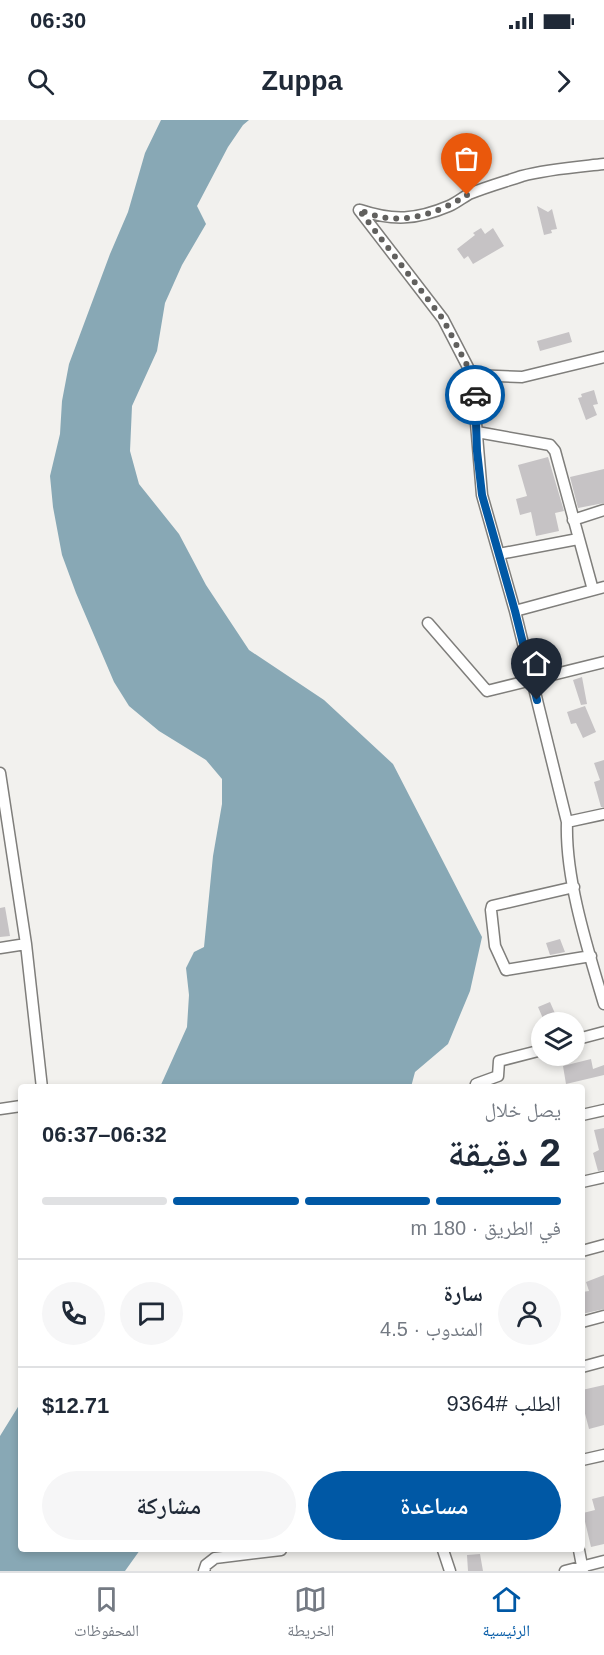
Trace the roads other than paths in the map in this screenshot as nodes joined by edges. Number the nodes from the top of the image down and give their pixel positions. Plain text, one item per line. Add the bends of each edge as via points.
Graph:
1 (604, 164) edge
2 (603, 360) edge
3 (472, 375) junction
4 (477, 432) junction
5 (604, 510) edge
6 (573, 520) junction
7 (578, 539) junction
8 (499, 554) junction
9 (604, 587) edge
10 (593, 590) junction
11 (515, 611) junction
12 (428, 623) dead end
13 (604, 662) edge
14 (532, 680) junction
15 (0, 773) edge
16 (1, 785) edge
17 (604, 814) edge
18 (567, 822) junction
19 (12, 854) junction
20 (0, 857) edge
21 (574, 887) junction
22 (26, 944) junction
23 (0, 948) edge
24 (596, 963) edge
25 (604, 1004) edge
26 (604, 1032) edge
27 (585, 1037) edge
28 (531, 1053) edge
29 (42, 1084) edge
30 (476, 1084) edge
31 (18, 1106) edge
32 (0, 1109) edge
33 (604, 1110) edge
34 (585, 1114) edge
35 (604, 1177) edge
36 (585, 1181) edge
37 (604, 1245) edge
38 (585, 1250) edge
39 (604, 1316) edge
40 (585, 1321) edge
41 (604, 1361) edge
42 (585, 1366) edge
43 (604, 1455) edge
44 (585, 1459) edge
45 (248, 1552) edge
46 (444, 1552) edge
47 (579, 1552) edge
48 (215, 1554) edge
49 (604, 1561) edge
50 (583, 1569) edge
51 (204, 1571) edge
52 (450, 1571) edge
53 (565, 1571) edge

1 - 3 street via 525,175 430,213 394,219 359,210 443,319
2 - 3 street via 522,377
3 - 4 street
4 - 6 street via 550,445 555,451
4 - 8 street via 482,495
5 - 6 street
6 - 7 street
7 - 8 street
7 - 10 street
8 - 11 street
9 - 10 street
10 - 11 street
11 - 14 street
12 - 14 street via 488,691
13 - 14 street
14 - 18 street
15 - 16 street
16 - 19 street
17 - 18 street
18 - 21 street
19 - 20 street
19 - 22 street
21 - 24 street
21 - 24 street via 492,906 495,946 506,970
22 - 23 street
22 - 29 street
24 - 25 street
26 - 27 street
28 - 30 street via 500,1061 498,1076
31 - 32 street
33 - 34 street
35 - 36 street
37 - 38 street
39 - 40 street
41 - 42 street
43 - 44 street
45 - 48 street
46 - 52 street
47 - 50 street
48 - 51 street
49 - 50 street
50 - 53 street

